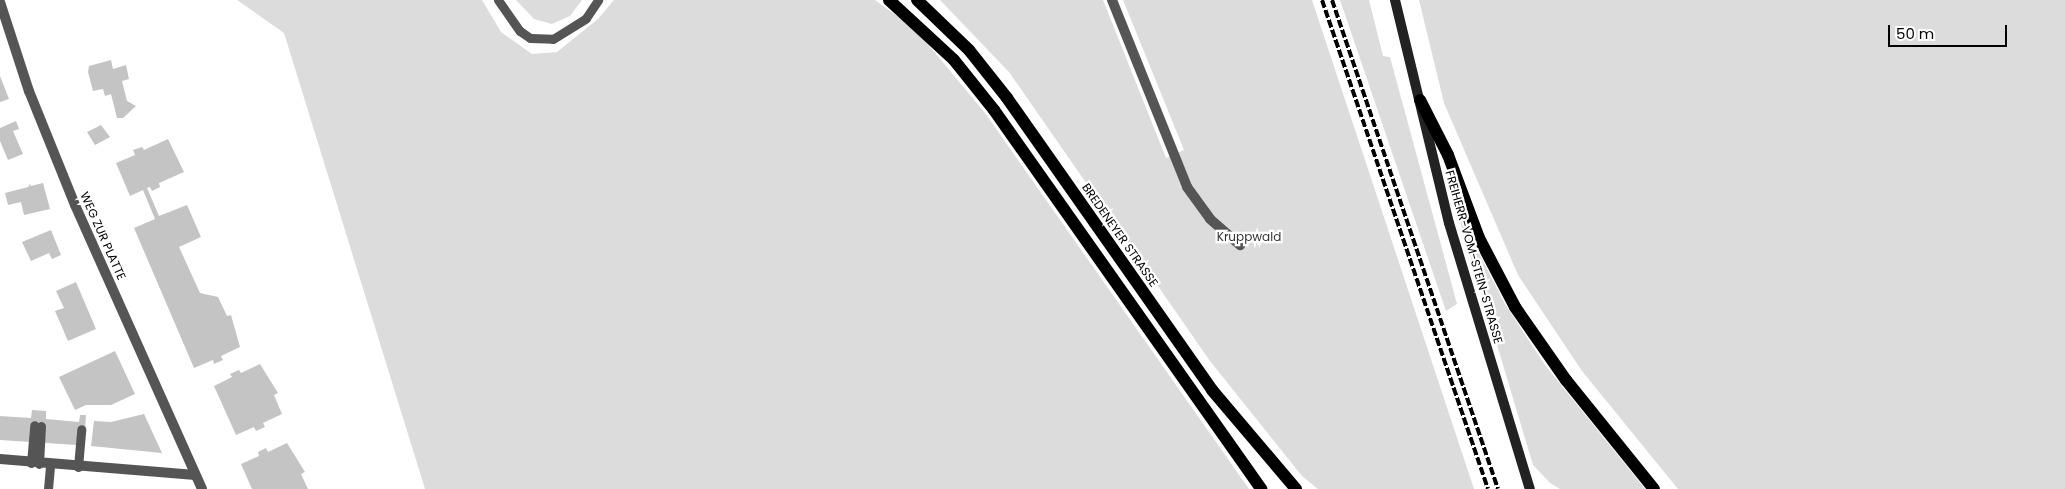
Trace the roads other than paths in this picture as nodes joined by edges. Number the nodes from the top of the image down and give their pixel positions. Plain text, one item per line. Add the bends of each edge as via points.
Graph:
1 (498, 0) edge
2 (598, 0) edge
3 (889, 0) edge
4 (917, 0) edge
5 (1112, 0) edge
6 (1395, 0) edge
7 (0, 2) edge
8 (1420, 100) junction
9 (1240, 245) dead end
10 (38, 425) dead end
11 (82, 430) dead end
12 (0, 459) edge
13 (35, 463) junction
14 (50, 465) junction
15 (78, 467) junction
16 (195, 475) junction
17 (48, 489) edge
18 (202, 489) edge
19 (1261, 489) edge
20 (1296, 489) edge
21 (1530, 489) edge
22 (1654, 489) edge

1 - 2 lane via 520,32 530,38 553,39 586,18
3 - 19 main road via 954,60 994,110
4 - 20 main road, BREDENEYER STRASSE via 970,50 1212,390
5 - 9 street via 1186,187 1210,219
6 - 8 main road, FREIHERR-VOM-STEIN-STRASSE
7 - 16 street, WEG ZUR PLATTE via 29,91 75,205
8 - 21 main road, FREIHERR-VOM-STEIN-STRASSE via 1449,223
8 - 22 main road via 1448,156 1479,238 1515,307 1566,380
10 - 13 lane
11 - 15 lane
12 - 13 street
13 - 14 street
14 - 15 street
14 - 17 lane
15 - 16 street
16 - 18 street, WEG ZUR PLATTE

